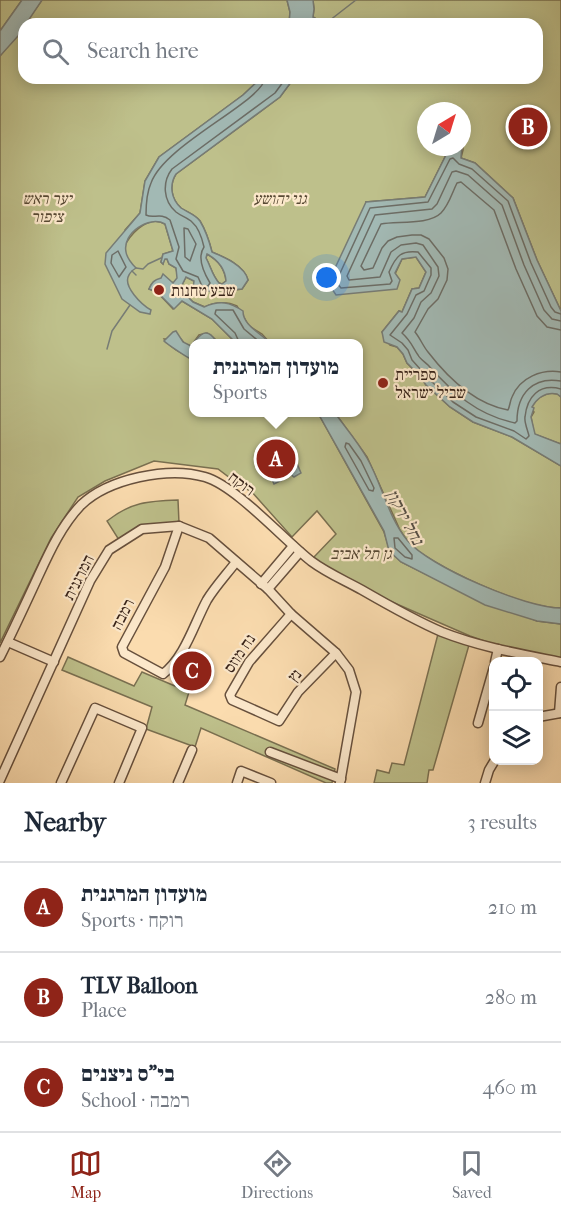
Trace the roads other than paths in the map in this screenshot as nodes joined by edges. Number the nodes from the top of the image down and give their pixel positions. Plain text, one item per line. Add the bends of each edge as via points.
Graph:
1 (179, 526) junction
2 (296, 549) junction
3 (236, 562) junction
4 (265, 586) junction
5 (291, 614) junction
6 (8, 642) junction
7 (498, 649) junction
8 (336, 653) junction
9 (0, 657) edge
10 (496, 657) edge
11 (54, 662) junction
12 (561, 662) edge
13 (489, 684) edge
14 (561, 687) edge
15 (560, 713) edge
16 (543, 716) edge
17 (279, 721) joint
18 (478, 723) dead end
19 (192, 750) dead end
20 (270, 752) dead end
21 (492, 765) edge
22 (0, 780) edge
23 (341, 781) edge
24 (61, 783) edge
25 (119, 783) edge
26 (178, 783) edge
27 (237, 783) edge
28 (271, 783) edge
29 (485, 783) edge

1 - 3 street, המרגנית via 209,538
1 - 3 street, רמבה via 165,567 122,646 124,653 141,664 163,674 167,671 209,598
1 - 11 street, המרגנית via 142,529 109,550 90,581
2 - 4 street
2 - 6 street, רוקח via 234,493 207,477 166,472 118,484 94,494 69,519
2 - 7 street, רוקח via 332,576 407,616
3 - 4 street, המרגנית
4 - 5 street, המרגנית
5 - 8 street, המרגנית
5 - 17 street, נח מוזס via 249,662 230,695 231,700
6 - 9 street, רוקח
6 - 11 street
7 - 10 street
7 - 12 street, רוקח
8 - 17 street, נץ via 298,692
8 - 23 street, המרגנית via 349,670 356,692
11 - 22 street, המרגנית
13 - 18 street
14 - 15 street
15 - 16 street
19 - 26 street
20 - 23 street
21 - 29 street
24 - 25 street via 95,708 142,728
27 - 28 street via 241,771

